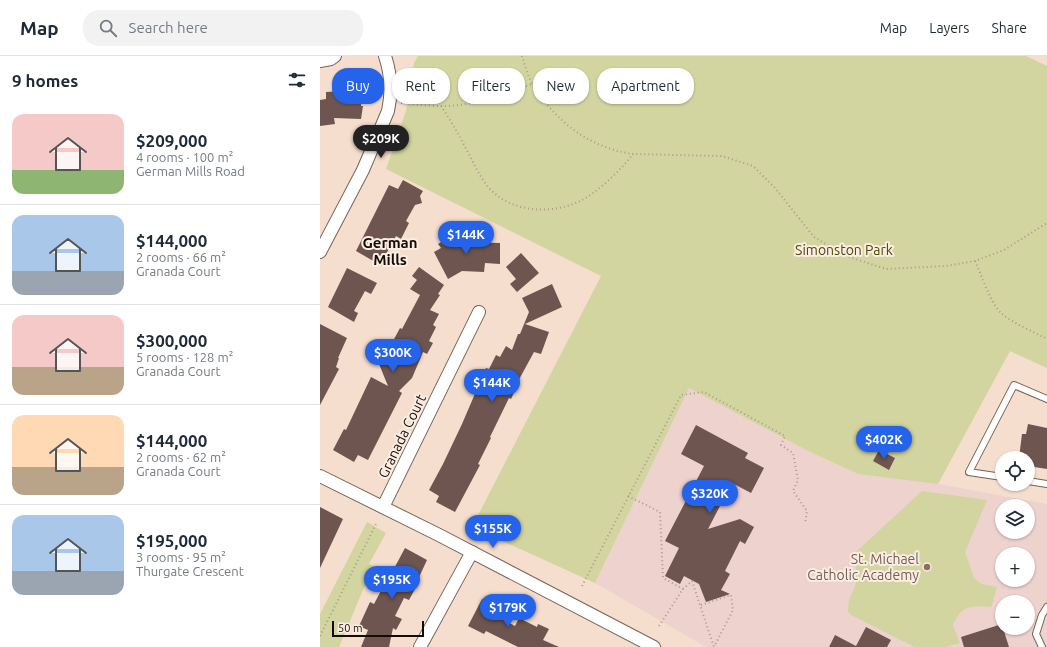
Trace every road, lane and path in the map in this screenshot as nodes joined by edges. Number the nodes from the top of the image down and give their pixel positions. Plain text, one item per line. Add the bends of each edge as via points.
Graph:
1 (335, 56) edge
2 (385, 56) edge
3 (522, 56) edge
4 (320, 60) edge
5 (532, 84) junction
6 (390, 101) junction
7 (441, 106) junction
8 (633, 154) junction
9 (1047, 223) edge
10 (320, 252) edge
11 (975, 261) junction
12 (479, 312) dead end
13 (1047, 339) edge
14 (1047, 399) edge
15 (320, 476) edge
16 (995, 476) edge
17 (1035, 482) edge
18 (1047, 484) edge
19 (628, 496) junction
20 (383, 507) junction
21 (376, 524) dead end
22 (805, 524) dead end
23 (472, 552) junction
24 (582, 586) dead end
25 (683, 589) junction
26 (701, 605) junction
27 (1047, 607) edge
28 (659, 626) dead end
29 (320, 636) edge
30 (714, 646) edge
31 (420, 647) edge
32 (654, 647) edge
33 (1042, 647) edge

1 - 4 street
2 - 6 street
3 - 5 path
5 - 7 path via 482,101
5 - 8 path via 551,109 584,138 607,148
6 - 7 path
6 - 10 street via 386,117 363,170
7 - 8 path via 488,187 500,197 522,207 540,210 579,202 610,178
8 - 11 path via 722,156 753,166 775,188 814,237 846,256 886,269 946,266
9 - 11 path via 1004,250
11 - 13 path via 1000,313
12 - 20 street, Granada Court
14 - 16 lane via 1014,385 969,472
15 - 20 street
17 - 18 lane
19 - 22 path via 681,395 704,392 785,436 781,445 793,453 798,480 793,491 807,511
19 - 24 path
19 - 25 path via 660,512 663,578
20 - 23 street
21 - 29 path
23 - 31 street
23 - 32 street
25 - 26 path via 692,580
25 - 28 path
26 - 30 path
26 - 30 path via 731,595 732,610
27 - 33 lane via 1036,634

